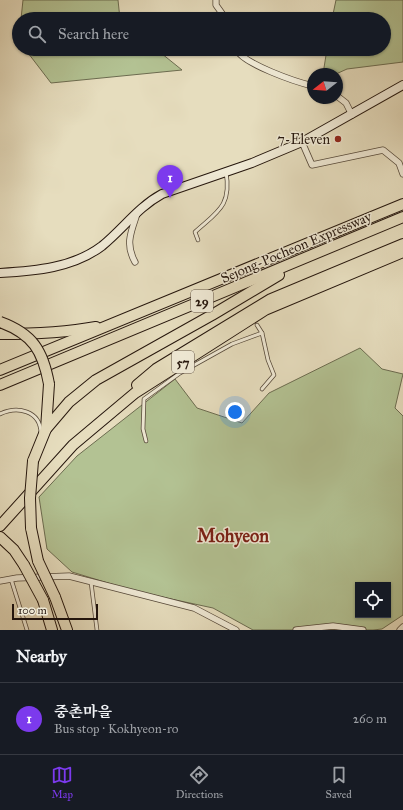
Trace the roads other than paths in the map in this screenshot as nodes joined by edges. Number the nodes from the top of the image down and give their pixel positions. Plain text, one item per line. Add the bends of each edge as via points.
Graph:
1 (216, 0) edge
2 (221, 12) edge
3 (242, 56) edge
4 (307, 84) edge
5 (403, 85) edge
6 (343, 101) edge
7 (352, 115) junction
8 (302, 142) junction
9 (226, 172) junction
10 (403, 174) edge
11 (403, 204) edge
12 (139, 210) junction
13 (403, 217) edge
14 (198, 240) dead end
15 (403, 244) edge
16 (403, 252) edge
17 (308, 257) junction
18 (135, 262) dead end
19 (0, 273) edge
20 (142, 312) junction
21 (0, 322) edge
22 (257, 325) dead end
23 (262, 333) junction
24 (0, 334) edge
25 (0, 370) edge
26 (0, 385) edge
27 (262, 389) dead end
28 (0, 414) edge
29 (46, 429) junction
30 (41, 441) junction
31 (146, 441) dead end
32 (0, 518) edge
33 (0, 526) edge
34 (0, 537) edge
35 (11, 579) junction
36 (0, 581) edge
37 (91, 582) junction
38 (403, 627) edge
39 (27, 630) edge
40 (52, 630) edge
41 (67, 630) edge
42 (97, 630) edge
43 (236, 630) edge
44 (296, 630) edge
45 (363, 630) edge
46 (400, 630) edge

1 - 2 street
3 - 4 street via 252,64
5 - 7 main road
6 - 7 street
7 - 8 main road
8 - 9 main road
8 - 10 street via 312,165 383,150 399,163
9 - 12 main road via 162,194
9 - 14 lane via 229,187 226,198 217,215 195,232
11 - 20 highway, Sejong-Pocheon Expressway / 29
12 - 18 street via 129,251
12 - 19 main road via 103,245 78,260 61,266
13 - 17 highway, Sejong-Pocheon Expressway / 29
15 - 32 highway, 57 via 271,299 156,369 67,442
16 - 33 highway, 57 via 265,310 135,393 73,444
17 - 26 highway, Sejong-Pocheon Expressway / 29
17 - 29 highway via 96,380 69,402
20 - 24 highway via 98,327 70,332
20 - 25 highway, Sejong-Pocheon Expressway / 29
21 - 29 highway, bridge via 16,328 30,340 45,360 49,384
22 - 23 lane
23 - 27 lane via 274,375
23 - 31 lane via 232,344 180,373 144,399 143,429
28 - 30 lane via 21,409 32,414 40,424
29 - 30 highway
30 - 41 highway, bridge via 33,461 31,528 38,561
34 - 40 highway, bridge via 14,550 24,565 43,600
35 - 36 street
35 - 37 street via 69,576
35 - 39 lane
37 - 42 lane
37 - 43 street via 194,608
38 - 46 street
44 - 45 street via 333,626

